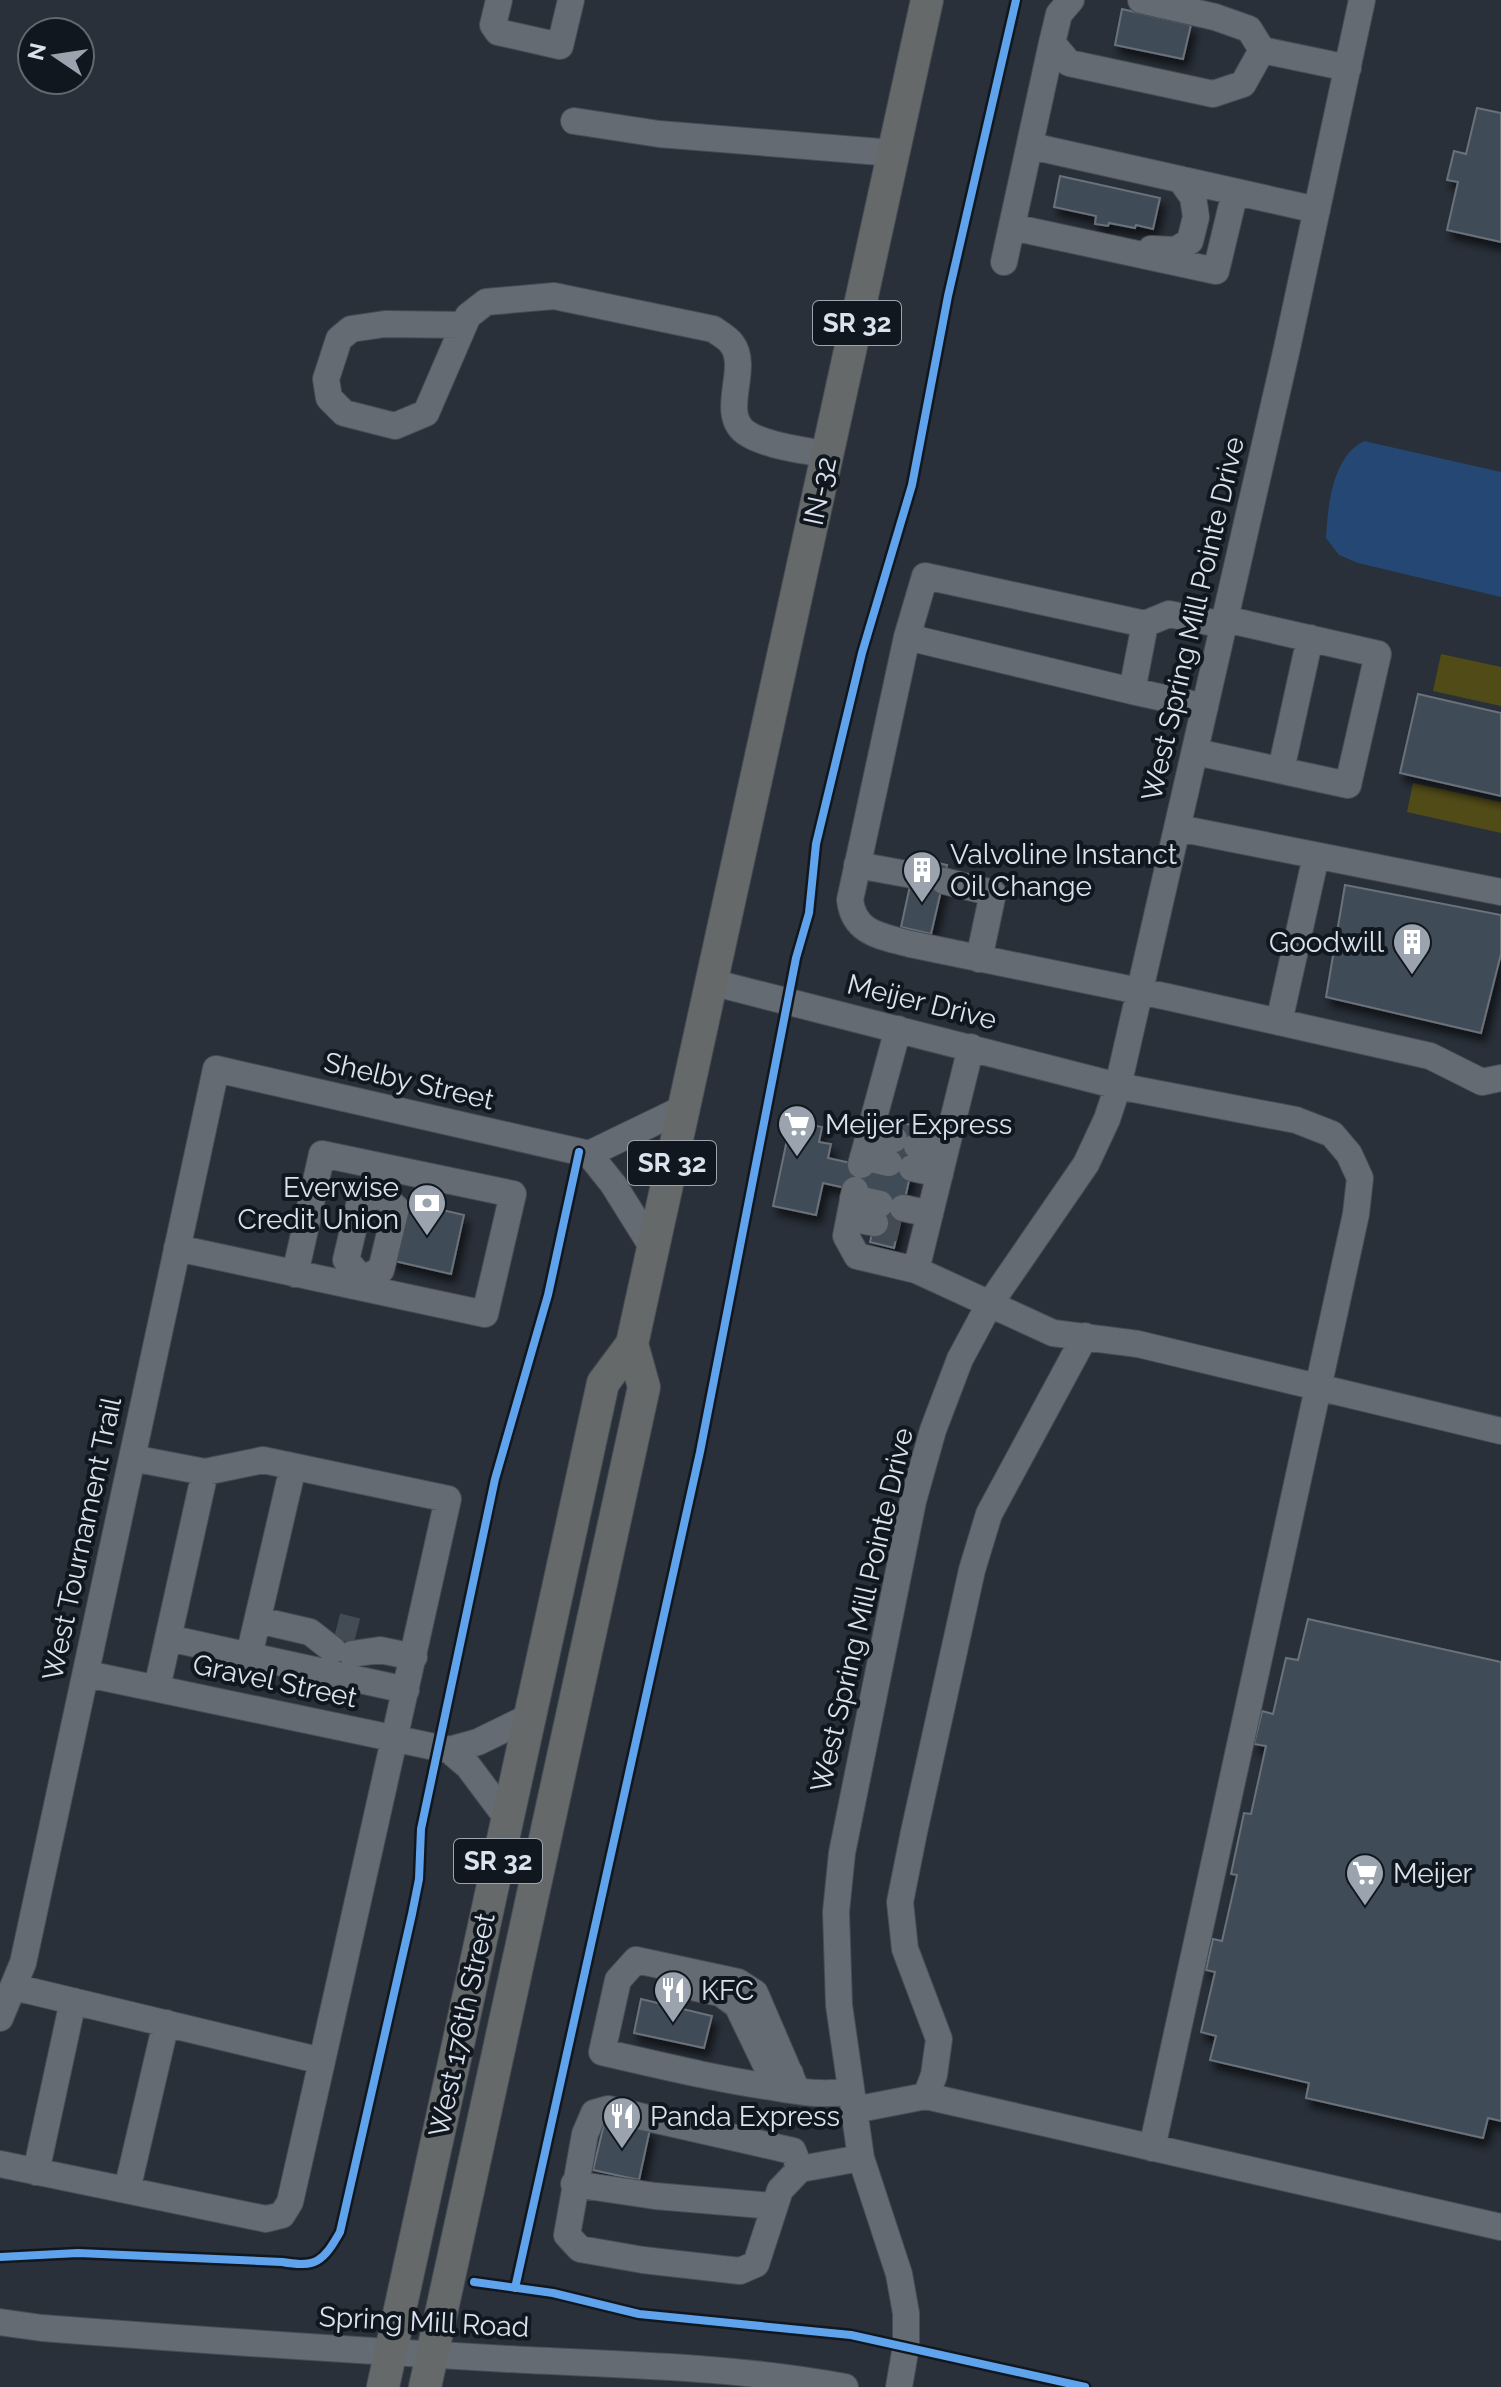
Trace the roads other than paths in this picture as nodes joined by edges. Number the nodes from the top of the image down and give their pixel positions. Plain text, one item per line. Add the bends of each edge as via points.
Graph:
1 (499, 0) edge
2 (571, 0) edge
3 (927, 0) edge
4 (1071, 0) edge
5 (1141, 0) edge
6 (1362, 0) edge
7 (1052, 43) junction
8 (1262, 50) junction
9 (1348, 68) junction
10 (574, 121) dead end
11 (1031, 146) junction
12 (893, 153) junction
13 (1180, 179) junction
14 (1235, 192) junction
15 (1317, 210) junction
16 (1012, 227) junction
17 (1104, 247) junction
18 (1004, 262) dead end
19 (464, 325) junction
20 (828, 455) junction
21 (1224, 622) junction
22 (1145, 624) junction
23 (907, 637) junction
24 (1310, 638) junction
25 (1132, 691) junction
26 (1205, 707) junction
27 (1196, 752) junction
28 (1281, 770) junction
29 (1178, 828) junction
30 (1316, 856) junction
31 (857, 865) junction
32 (912, 875) dead end
33 (944, 881) dead end
34 (1501, 892) edge
35 (979, 959) junction
36 (711, 982) junction
37 (1139, 991) junction
38 (1279, 1022) junction
39 (898, 1029) junction
40 (971, 1047) junction
41 (216, 1069) joint
42 (1501, 1078) edge
43 (1118, 1086) junction
44 (684, 1108) junction
45 (589, 1154) junction
46 (942, 1163) junction
47 (389, 1167) junction
48 (886, 1187) junction
49 (177, 1248) junction
50 (653, 1248) junction
51 (916, 1270) junction
52 (295, 1274) junction
53 (361, 1283) junction
54 (989, 1305) junction
55 (1085, 1336) junction
56 (632, 1344) junction
57 (1319, 1387) junction
58 (1501, 1431) edge
59 (132, 1458) junction
60 (293, 1467) junction
61 (205, 1472) junction
62 (258, 1620) junction
63 (168, 1638) junction
64 (249, 1656) junction
65 (414, 1657) junction
66 (87, 1674) junction
67 (157, 1688) junction
68 (406, 1690) junction
69 (529, 1717) junction
70 (396, 1739) junction
71 (449, 1750) junction
72 (507, 1818) junction
73 (14, 1987) junction
74 (73, 2001) junction
75 (0, 2018) edge
76 (166, 2023) junction
77 (322, 2061) junction
78 (793, 2082) junction
79 (926, 2096) junction
80 (853, 2101) junction
81 (1152, 2148) junction
82 (861, 2158) junction
83 (0, 2164) edge
84 (800, 2169) junction
85 (36, 2172) junction
86 (574, 2184) junction
87 (127, 2190) junction
88 (773, 2206) junction
89 (1501, 2227) edge
90 (0, 2322) edge
91 (391, 2352) junction
92 (432, 2355) junction
93 (383, 2387) edge
94 (425, 2387) edge
95 (845, 2387) edge
96 (899, 2387) edge

1 - 2 street via 493,25 498,32 560,46
3 - 12 main road, IN-32 / SR 32
4 - 7 street via 1059,14
5 - 8 street via 1249,29
6 - 9 street, West Spring Mill Pointe Drive
7 - 8 street via 1069,63 1213,94 1243,84
7 - 11 street
8 - 9 street
9 - 15 street, West Spring Mill Pointe Drive
10 - 12 street via 659,134
11 - 13 street
11 - 16 street
12 - 20 main road, IN-32 / SR 32
13 - 14 street
13 - 17 street via 1193,197 1196,217 1190,241 1176,250
14 - 15 street
14 - 17 street via 1216,271
15 - 21 street, West Spring Mill Pointe Drive
16 - 17 street
16 - 18 street
19 - 19 street via 426,413 395,426 344,413 329,398 326,379 339,339 351,329
19 - 20 street via 486,302 554,296 713,329 731,342 739,357 734,411 742,430 757,439
20 - 36 main road, IN-32 / SR 32
21 - 22 street via 1169,614
21 - 24 street
21 - 26 street, West Spring Mill Pointe Drive
22 - 23 street via 925,576
22 - 25 street
23 - 25 street
23 - 31 street
24 - 28 street
24 - 28 street via 1378,654 1348,785
25 - 26 street
26 - 27 street, West Spring Mill Pointe Drive
27 - 28 street
27 - 29 street, West Spring Mill Pointe Drive
29 - 30 street
29 - 37 street, West Spring Mill Pointe Drive
30 - 34 street
30 - 38 street
31 - 32 street
31 - 35 street via 850,900 857,924 881,936
33 - 35 street via 993,893
35 - 37 street
36 - 39 street, Meijer Drive
36 - 44 main road, West 176th Street / SR 32
37 - 38 street
37 - 43 street, West Spring Mill Pointe Drive
38 - 42 street via 1430,1056 1482,1082
39 - 40 street, Meijer Drive
39 - 48 street
40 - 43 street, Meijer Drive
40 - 46 street
41 - 45 street, Shelby Street
41 - 49 street, West Tournament Trail
43 - 54 street, West Spring Mill Pointe Drive via 1086,1164
43 - 57 street, Meijer Drive via 1296,1120 1332,1134 1349,1154 1360,1178 1356,1214
44 - 45 street
44 - 50 main road, West 176th Street / SR 32
45 - 50 street
46 - 48 street
46 - 48 street
47 - 52 street via 322,1154
47 - 53 street
47 - 53 street via 513,1194 485,1314
48 - 51 street
48 - 51 street via 846,1236 857,1256
49 - 52 street
49 - 59 street, West Tournament Trail
50 - 56 main road, West 176th Street / SR 32
51 - 54 street
52 - 53 street
54 - 55 street via 1053,1333
54 - 80 street, West Spring Mill Pointe Drive via 960,1359 913,1501 842,1853 836,1912 839,2005
55 - 57 street
55 - 79 street via 989,1514 914,1832 900,1902 905,1949 939,2039
56 - 69 main road, West 176th Street / SR 32 via 603,1383
56 - 92 main road, West 176th Street / SR 32 via 644,1387
57 - 58 street
57 - 81 street, Meijer Drive
59 - 61 street
59 - 66 street, West Tournament Trail
60 - 61 street via 263,1460
60 - 62 street
60 - 65 street via 448,1499
61 - 63 street
62 - 64 street
62 - 65 street
63 - 64 street
63 - 67 street
64 - 68 street
65 - 68 street
66 - 67 street, Gravel Street
66 - 73 street, West Tournament Trail
67 - 70 street, Gravel Street
68 - 70 street
69 - 71 street, Gravel Street
69 - 72 main road, West 176th Street / SR 32
70 - 71 street, Gravel Street
70 - 77 street
71 - 72 street via 468,1766
72 - 91 main road, West 176th Street / SR 32
73 - 74 street
73 - 75 street, West Tournament Trail
74 - 76 street
74 - 85 street
76 - 77 street
76 - 87 street
77 - 87 street via 290,2202 282,2215 266,2219
78 - 78 street via 755,1993 738,1982 636,1960 618,1980 602,2052 719,2078
78 - 80 street
79 - 80 street
79 - 81 street
80 - 82 street, West Spring Mill Pointe Drive
81 - 89 street
82 - 84 street
82 - 96 street, West Spring Mill Pointe Drive via 899,2274 906,2313
83 - 85 street
84 - 86 street via 793,2151 608,2109 594,2113
84 - 88 street
85 - 87 street
86 - 88 street
86 - 88 street via 567,2235 580,2249 657,2262 740,2271 756,2264
90 - 91 street, Spring Mill Road
91 - 92 street, Spring Mill Road
91 - 93 main road, West 176th Street / SR 32
92 - 94 main road, West 176th Street / SR 32
92 - 95 street, Spring Mill Road via 704,2370

